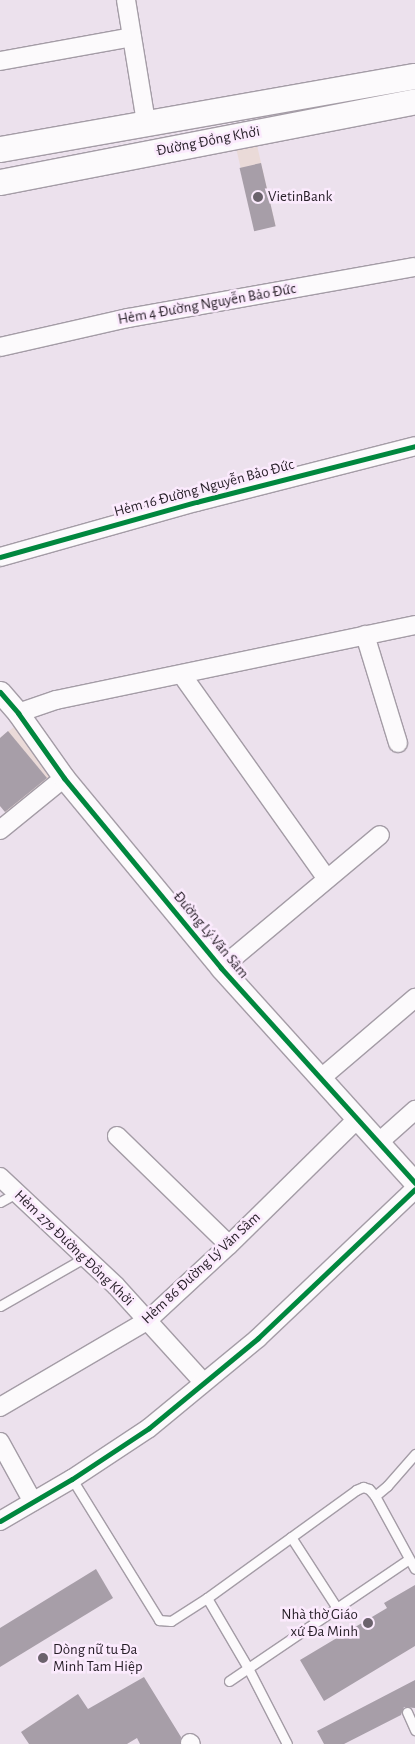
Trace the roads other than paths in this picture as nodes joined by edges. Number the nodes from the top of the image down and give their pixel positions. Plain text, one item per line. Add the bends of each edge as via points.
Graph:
1 (126, 0) edge
2 (132, 37) junction
3 (0, 61) edge
4 (415, 76) edge
5 (415, 101) edge
6 (146, 122) junction
7 (0, 150) edge
8 (0, 182) edge
9 (415, 267) edge
10 (0, 347) edge
11 (415, 446) edge
12 (0, 557) edge
13 (415, 624) edge
14 (365, 635) junction
15 (182, 675) junction
16 (0, 692) edge
17 (18, 713) junction
18 (398, 743) dead end
19 (64, 778) junction
20 (0, 830) edge
21 (380, 835) dead end
22 (327, 879) junction
23 (221, 968) junction
24 (415, 998) edge
25 (320, 1079) junction
26 (415, 1110) edge
27 (357, 1119) junction
28 (117, 1136) dead end
29 (378, 1143) junction
30 (0, 1177) edge
31 (415, 1183) edge
32 (415, 1189) edge
33 (16, 1193) junction
34 (0, 1202) edge
35 (229, 1245) junction
36 (86, 1257) junction
37 (0, 1306) edge
38 (148, 1320) junction
39 (203, 1382) junction
40 (0, 1407) edge
41 (0, 1442) edge
42 (415, 1454) edge
43 (72, 1479) junction
44 (375, 1496) junction
45 (33, 1502) junction
46 (0, 1521) edge
47 (290, 1537) junction
48 (409, 1559) junction
49 (415, 1569) edge
50 (207, 1598) junction
51 (337, 1608) junction
52 (248, 1668) junction
53 (229, 1682) dead end
54 (407, 1712) dead end
55 (415, 1730) edge
56 (287, 1744) edge

1 - 2 street
2 - 3 street
2 - 6 street
4 - 6 main road, Đường Đồng Khởi
5 - 8 main road, Đường Đồng Khởi
6 - 7 main road, Đường Đồng Khởi
9 - 10 street, Hẻm 4 Đường Nguyễn Bảo Đức via 128,318
11 - 12 street, Hẻm 16 Đường Nguyễn Bảo Đức
13 - 14 street
14 - 15 street
14 - 18 street
15 - 17 street via 56,700
15 - 22 street
16 - 17 street, Đường Lý Văn Sâm
17 - 19 street, Đường Lý Văn Sâm
19 - 20 street
19 - 23 street, Đường Lý Văn Sâm
21 - 22 street
22 - 23 street
23 - 25 street, Đường Lý Văn Sâm
24 - 25 street
25 - 27 street, Đường Lý Văn Sâm
26 - 29 street
27 - 29 street, Đường Lý Văn Sâm
27 - 35 street, Hẻm 86 Đường Lý Văn Sâm
28 - 35 street
29 - 31 street, Đường Lý Văn Sâm
30 - 33 street, Hẻm 279 Đường Đồng Khởi
32 - 39 street via 258,1338
33 - 34 lane
33 - 36 street, Hẻm 279 Đường Đồng Khởi
35 - 38 street, Hẻm 86 Đường Lý Văn Sâm
36 - 37 lane
36 - 38 street, Hẻm 279 Đường Đồng Khởi
38 - 39 street, Hẻm 279 Đường Đồng Khởi
38 - 40 street, Hẻm 86 Đường Lý Văn Sâm
39 - 43 street via 149,1428
41 - 45 street
42 - 44 lane
43 - 45 street
43 - 50 lane via 159,1620 171,1621
44 - 47 lane via 363,1487 356,1490
44 - 48 lane
45 - 46 street
47 - 50 lane
47 - 51 lane
48 - 49 lane
48 - 51 lane
50 - 52 lane
51 - 52 lane
52 - 53 lane
52 - 56 lane
54 - 55 lane

